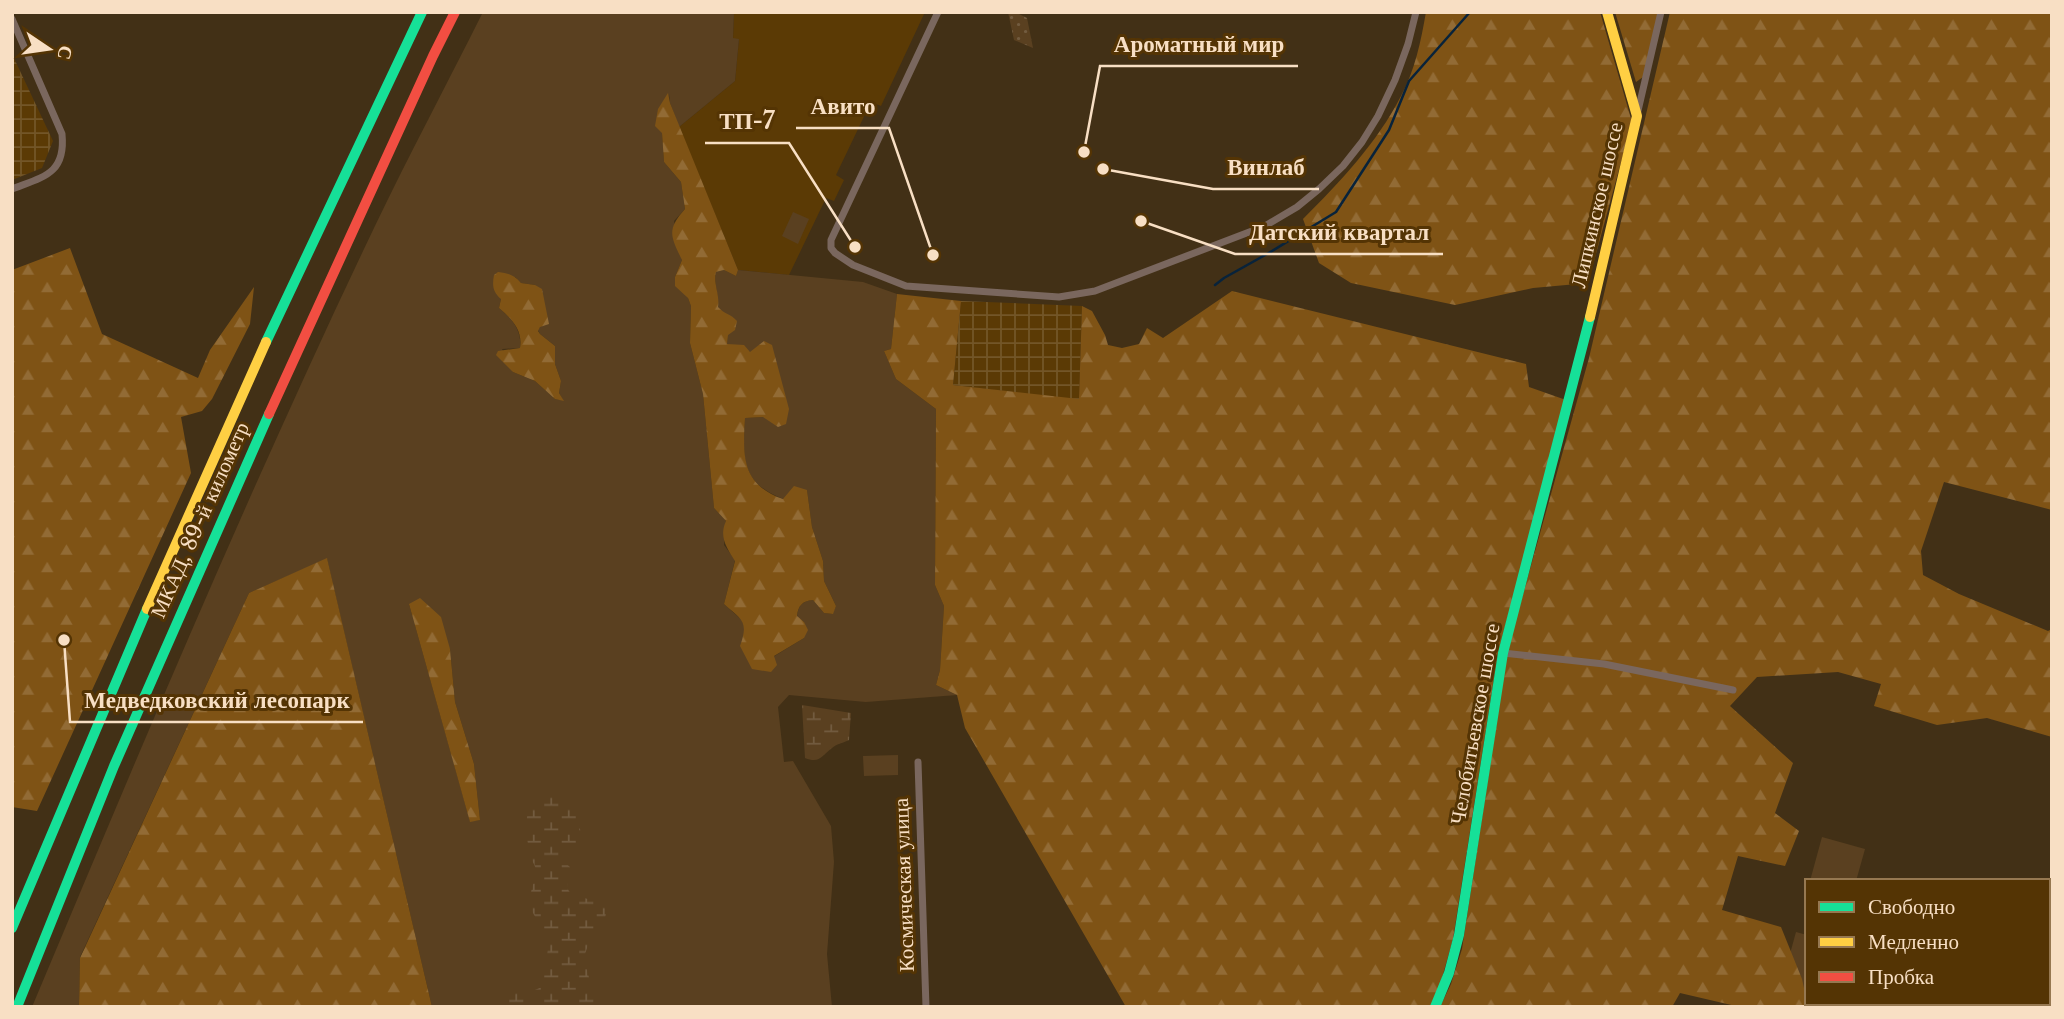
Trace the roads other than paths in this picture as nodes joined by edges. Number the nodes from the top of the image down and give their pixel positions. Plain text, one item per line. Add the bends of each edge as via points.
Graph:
1 (422, 12) edge
2 (455, 12) edge
3 (938, 12) edge
4 (1416, 12) edge
5 (1607, 12) edge
6 (1661, 12) edge
7 (12, 19) edge
8 (1637, 116) junction
9 (12, 189) edge
10 (1579, 366) joint
11 (1503, 653) junction
12 (1733, 690) dead end
13 (918, 762) dead end
14 (12, 928) edge
15 (17, 1007) edge
16 (926, 1007) edge
17 (1435, 1007) edge

1 - 14 main road, МКАД, 89-й километр via 236,404
2 - 15 main road, МКАД, 89-й километр via 211,542
3 - 4 street via 831,248 853,265 906,286 1059,297 1095,291 1265,226 1297,207 1343,166 1378,116
5 - 8 main road, Липкинское шоссе
6 - 8 street
7 - 9 street via 62,134 63,152 51,174
8 - 10 main road, Липкинское шоссе
10 - 11 main road, Челобитьевское шоссе
11 - 12 street via 1604,664
11 - 17 main road, Челобитьевское шоссе via 1459,935
13 - 16 street, Космическая улица

